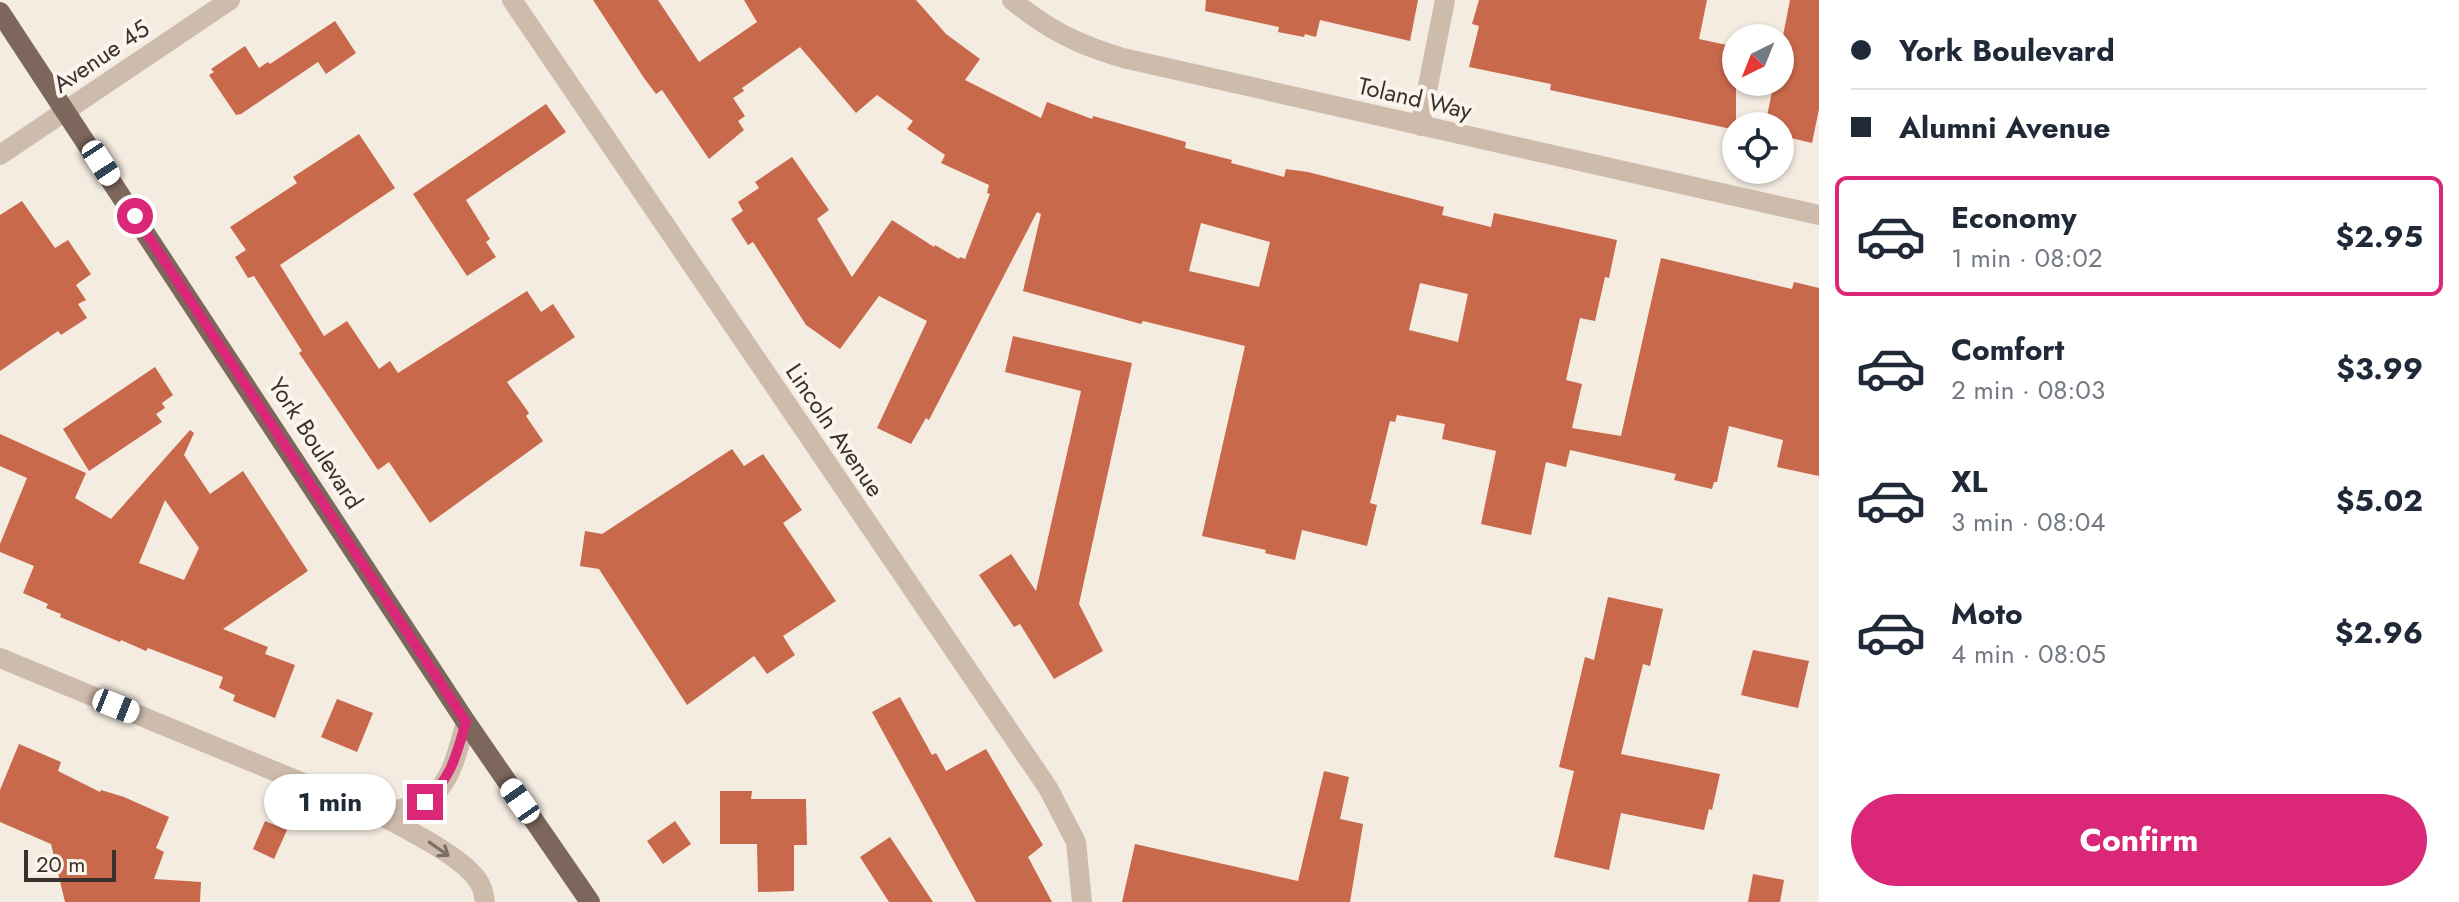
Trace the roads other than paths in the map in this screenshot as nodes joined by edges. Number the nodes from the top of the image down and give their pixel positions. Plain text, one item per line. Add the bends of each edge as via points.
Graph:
1 (230, 0) edge
2 (512, 0) edge
3 (1012, 0) edge
4 (1445, 0) edge
5 (0, 12) edge
6 (66, 110) junction
7 (1420, 126) junction
8 (0, 155) edge
9 (1819, 215) edge
10 (0, 658) edge
11 (466, 722) junction
12 (376, 813) junction
13 (485, 902) edge
14 (590, 902) edge
15 (1082, 902) edge

1 - 6 street, Avenue 45
2 - 15 street, Lincoln Avenue via 1048,788 1076,842
3 - 7 street, Toland Way via 1083,46
4 - 7 street
5 - 6 main road, York Boulevard
6 - 8 street, Avenue 45
6 - 11 main road, York Boulevard
7 - 9 street, Toland Way
10 - 12 street
11 - 12 street via 443,786 407,810
11 - 14 main road, York Boulevard
12 -> 13 street via 463,865 480,883

